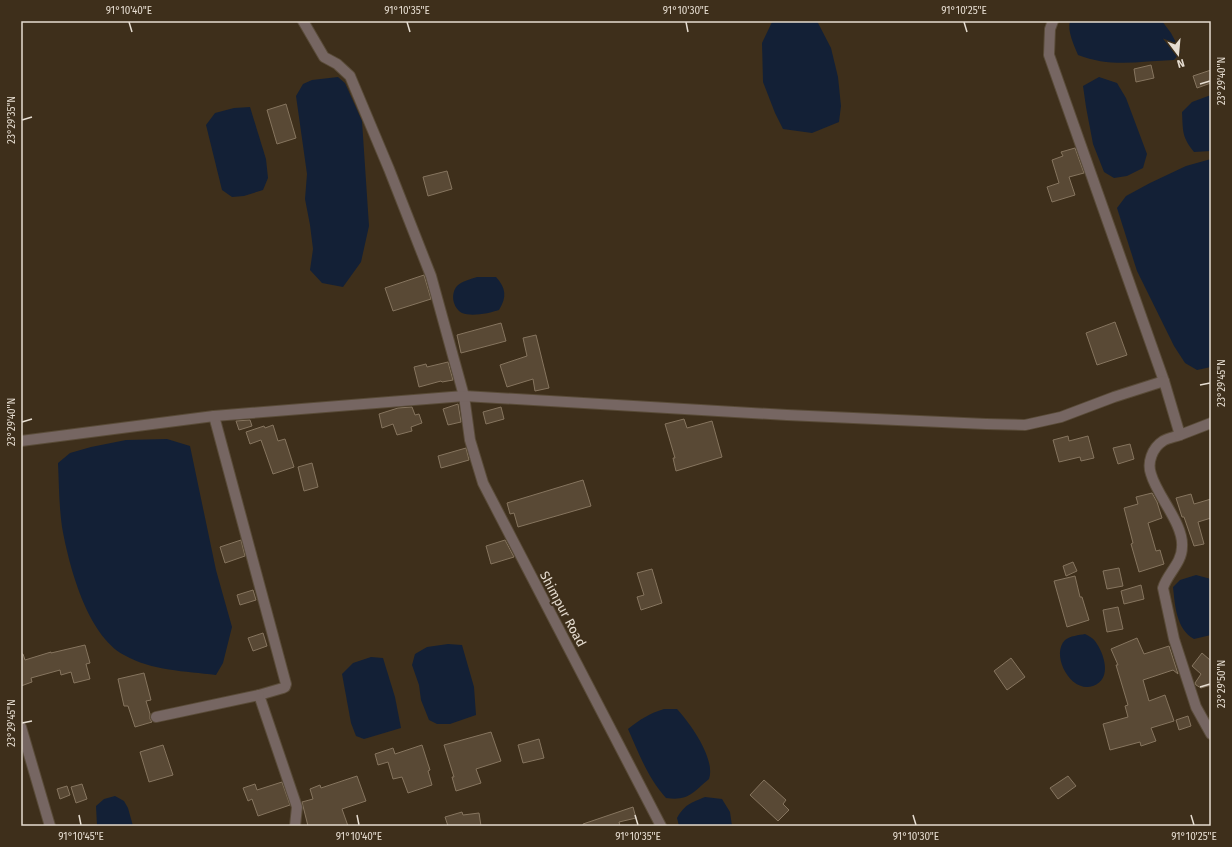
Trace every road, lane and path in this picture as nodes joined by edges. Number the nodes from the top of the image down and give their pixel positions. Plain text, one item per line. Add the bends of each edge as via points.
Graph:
1 (303, 21) edge
2 (1053, 21) edge
3 (1164, 381) junction
4 (464, 396) junction
5 (214, 416) junction
6 (1211, 423) edge
7 (1180, 435) junction
8 (21, 441) edge
9 (259, 695) junction
10 (156, 717) dead end
11 (21, 727) edge
12 (1211, 734) edge
13 (50, 826) edge
14 (295, 826) edge
15 (661, 826) edge

1 - 4 street, Shimpur Road via 324,57 350,76 430,276
2 - 3 street via 1050,29 1049,55
3 - 4 street via 1062,417 1025,425 779,415
3 - 7 street
4 - 5 street
4 - 15 street, Shimpur Road via 470,440 483,483
5 - 8 street
5 - 9 street via 286,684 283,688
6 - 7 street
7 - 12 street via 1163,441 1154,449 1150,459 1150,474 1180,531 1183,546 1181,558 1163,588 1174,639 1196,707
9 - 10 street
9 - 14 street via 297,807
11 - 13 street

